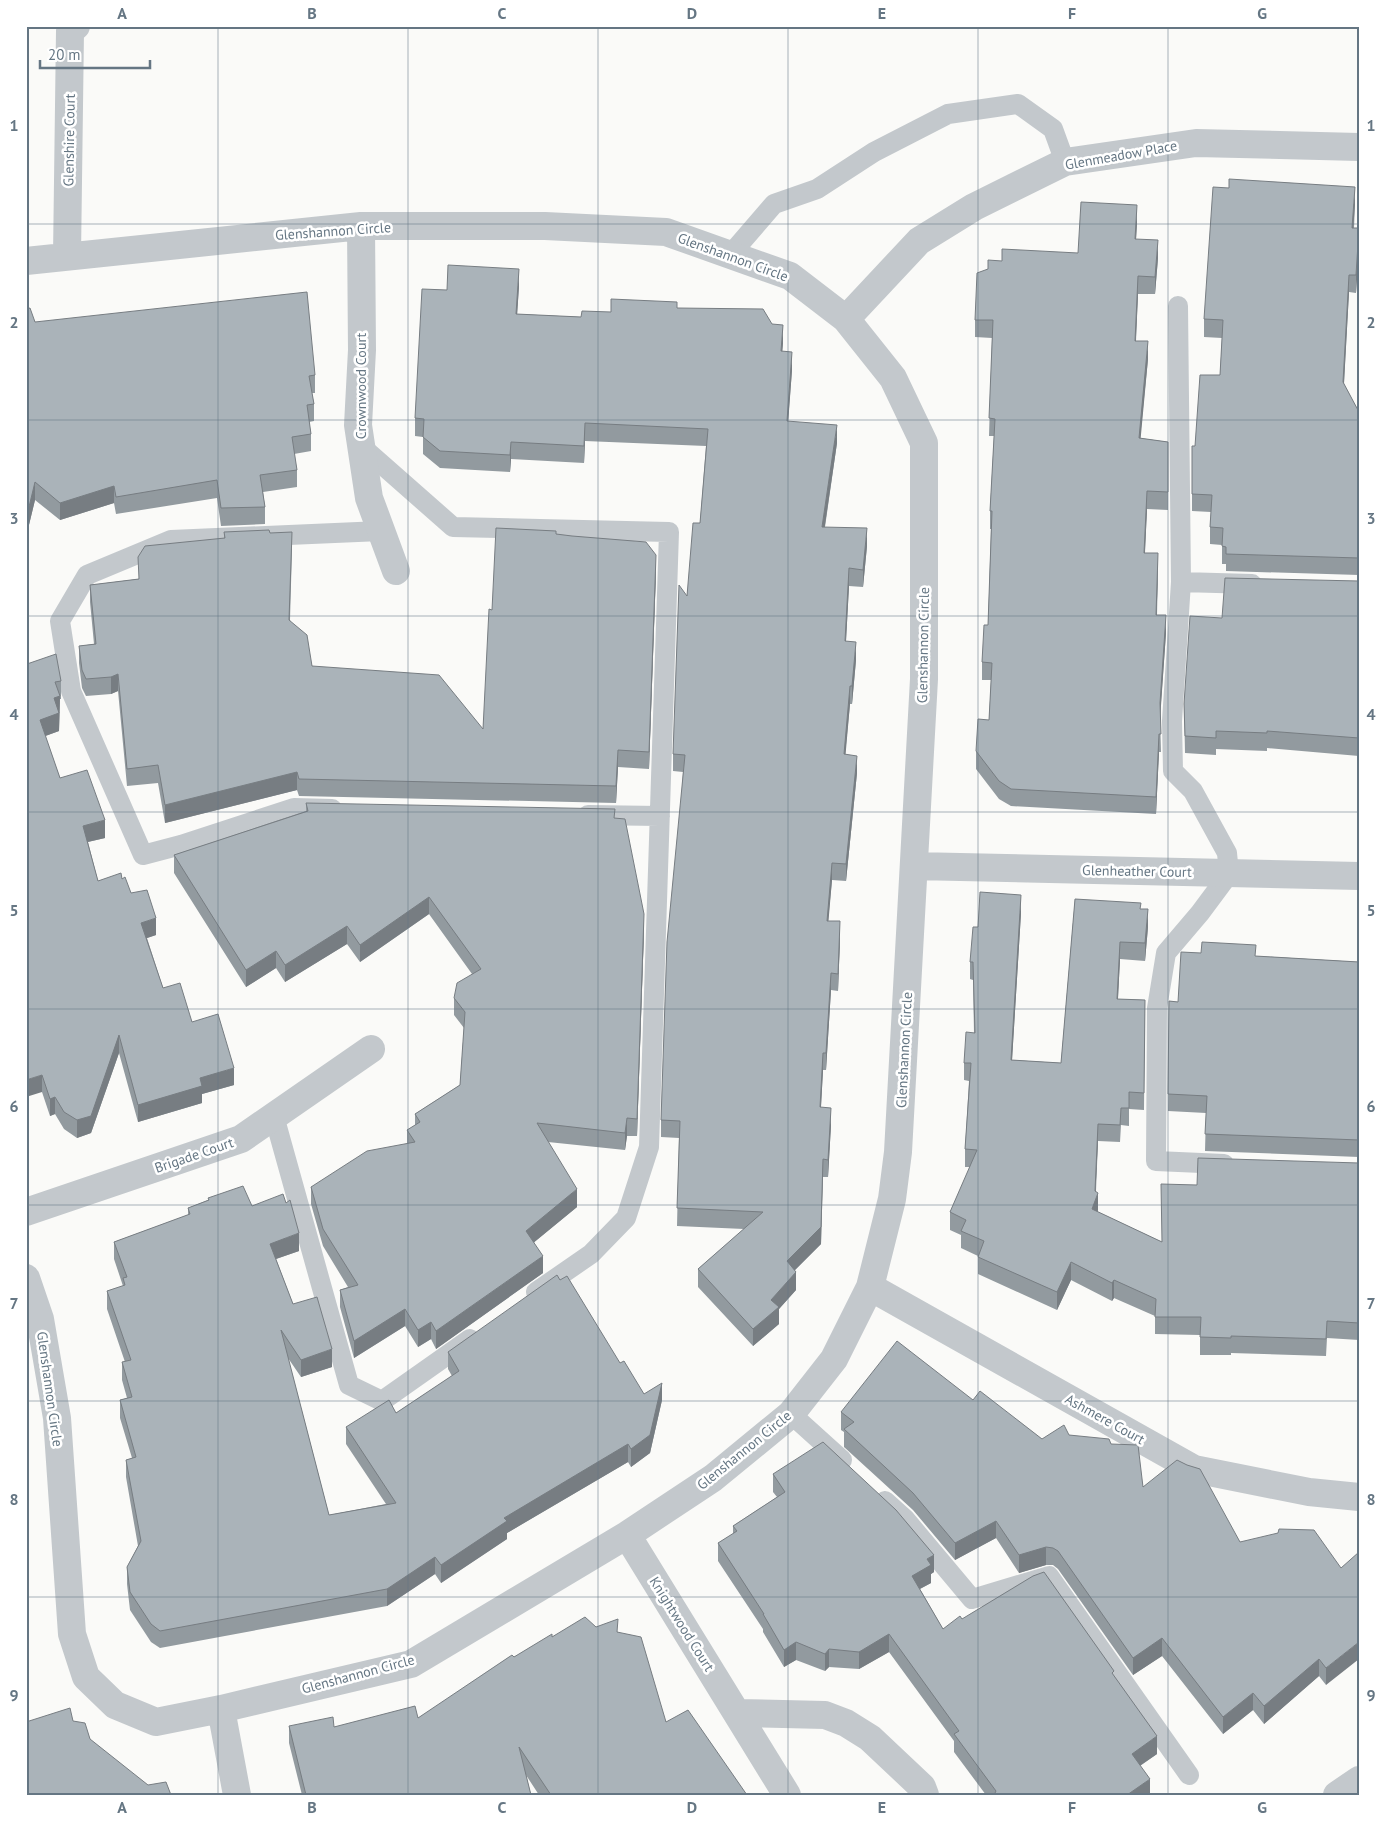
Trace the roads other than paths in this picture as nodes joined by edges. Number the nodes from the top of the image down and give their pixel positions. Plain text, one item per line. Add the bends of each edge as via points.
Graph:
1 (72, 28) edge
2 (1359, 147) edge
3 (1065, 162) junction
4 (361, 226) junction
5 (730, 255) junction
6 (67, 256) junction
7 (26, 261) edge
8 (1178, 306) dead end
9 (846, 319) junction
10 (361, 446) junction
11 (381, 531) junction
12 (396, 571) dead end
13 (1181, 582) junction
14 (1270, 585) edge
15 (353, 809) edge
16 (571, 814) edge
17 (660, 816) junction
18 (914, 866) junction
19 (1228, 874) junction
20 (1359, 876) edge
21 (371, 1049) dead end
22 (274, 1116) junction
23 (1243, 1164) edge
24 (26, 1212) edge
25 (26, 1278) edge
26 (870, 1287) junction
27 (518, 1305) edge
28 (486, 1328) edge
29 (791, 1414) junction
30 (1359, 1497) edge
31 (628, 1535) junction
32 (221, 1709) junction
33 (737, 1713) junction
34 (1189, 1775) dead end
35 (237, 1795) edge
36 (787, 1795) edge
37 (926, 1795) edge

1 - 6 street, Glenshire Court
2 - 3 street, Glenmeadow Place via 1196,143
3 - 5 lane via 1053,129 1018,104 948,114 874,152 817,188 774,204
3 - 9 street, Glenmeadow Place via 974,207 919,241
4 - 5 street, Glenshannon Circle via 545,226 666,232
4 - 6 street, Glenshannon Circle
4 - 10 street, Crownwood Court via 362,350 358,425
5 - 9 street, Glenshannon Circle via 790,276
6 - 7 street, Glenshannon Circle
8 - 13 lane
9 - 18 street, Glenshannon Circle via 893,378 924,443 924,679
10 - 11 street, Crownwood Court via 369,498
10 - 17 lane via 453,527 669,532
11 - 12 street, Crownwood Court
11 - 15 lane via 171,540 87,575 60,621 70,691 143,855 294,808
13 - 14 lane
13 - 19 lane via 1172,721 1173,771 1192,791 1227,854
16 - 17 lane
17 - 27 lane via 649,1147 626,1218 590,1254
18 - 19 street, Glenheather Court
18 - 26 street, Glenshannon Circle via 898,1152 892,1199
19 - 20 street, Glenheather Court
19 - 23 lane via 1166,953 1157,1008 1156,1161
21 - 22 street, Brigade Court
22 - 24 street, Brigade Court via 241,1139
22 - 28 lane via 349,1385 382,1401
25 - 32 street, Glenshannon Circle via 40,1319 57,1418 72,1634 86,1677 115,1705 156,1722
26 - 29 street, Glenshannon Circle via 834,1359
26 - 30 street, Ashmere Court via 1194,1469 1309,1492
29 - 31 street, Glenshannon Circle via 713,1478
29 - 34 lane via 905,1520 972,1599 1049,1576
31 - 32 street, Glenshannon Circle via 411,1664
31 - 33 street, Knightwood Court
32 - 35 street
33 - 36 street, Knightwood Court
33 - 37 street via 824,1715 846,1723 870,1738 922,1787

